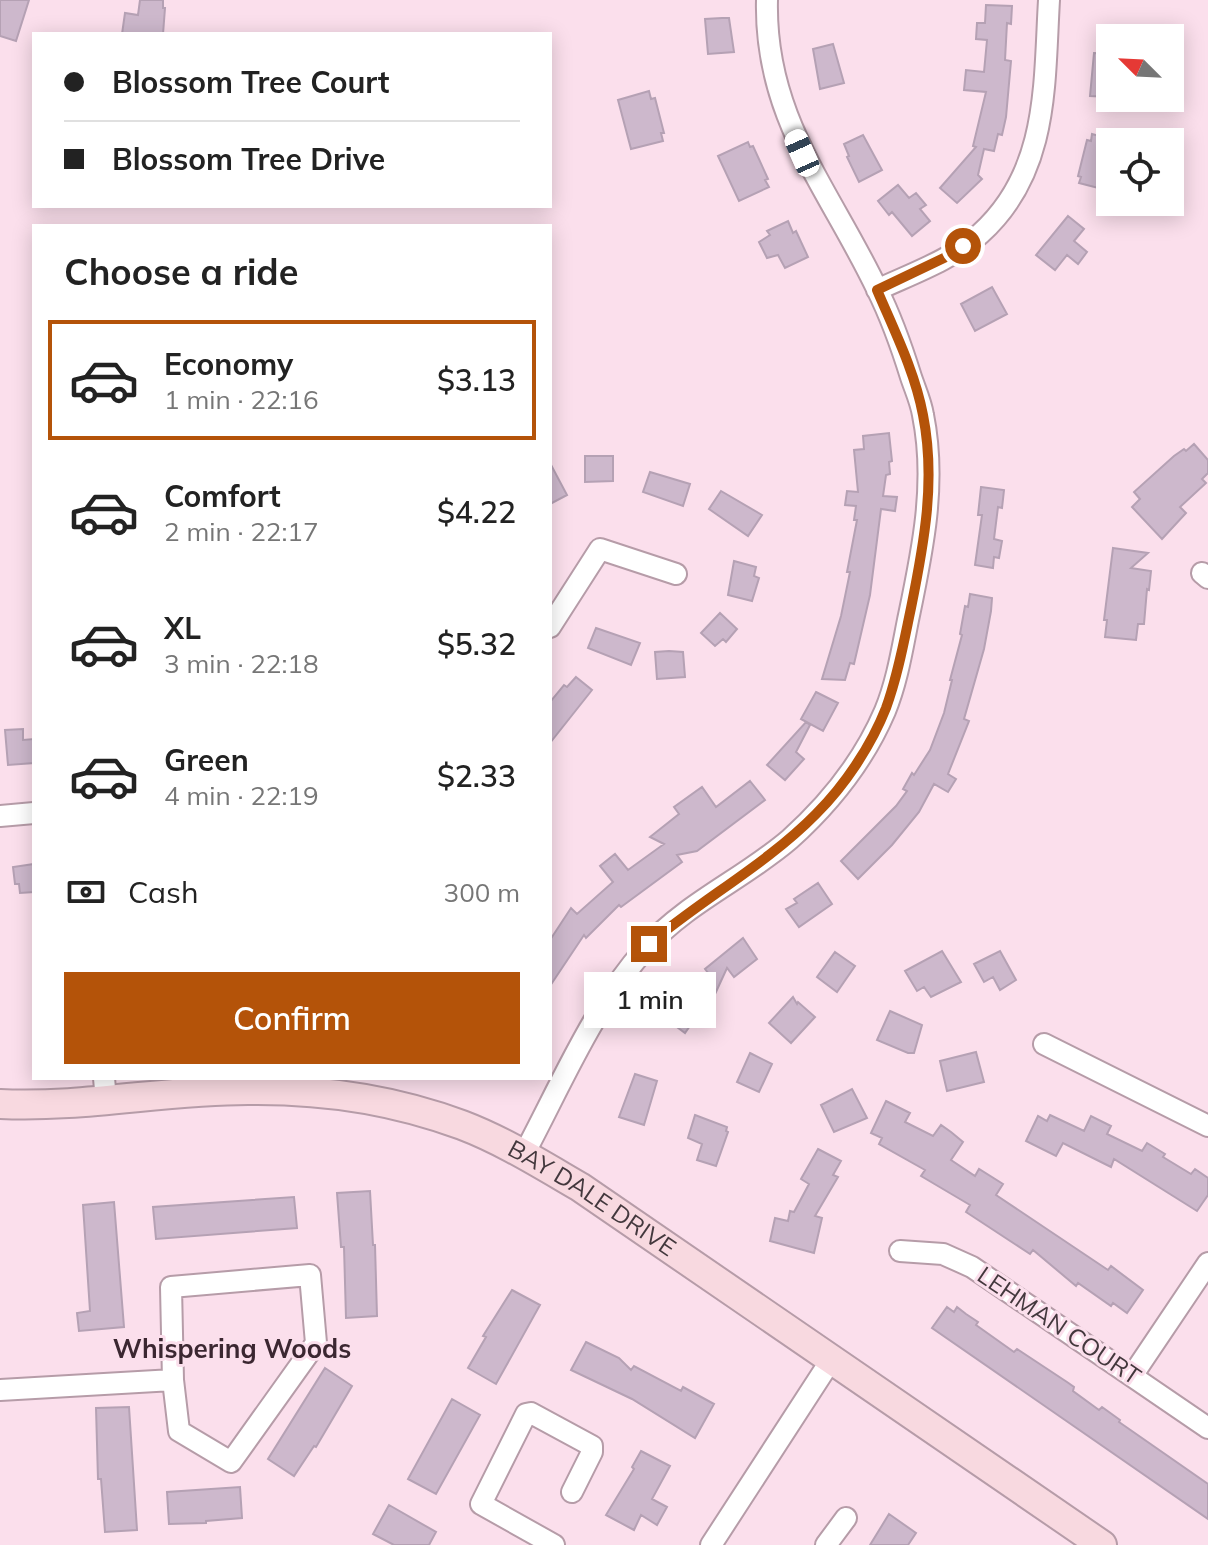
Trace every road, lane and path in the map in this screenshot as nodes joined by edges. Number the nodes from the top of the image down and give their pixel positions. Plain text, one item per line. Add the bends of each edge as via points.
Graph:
1 (767, 0) edge
2 (1049, 0) edge
3 (877, 290) junction
4 (676, 574) dead end
5 (552, 624) edge
6 (32, 813) edge
7 (0, 816) edge
8 (1044, 1044) dead end
9 (105, 1089) edge
10 (0, 1104) edge
11 (1208, 1126) edge
12 (524, 1154) junction
13 (900, 1251) dead end
14 (1208, 1263) edge
15 (831, 1360) junction
16 (1132, 1376) junction
17 (173, 1380) junction
18 (0, 1390) edge
19 (1208, 1428) edge
20 (572, 1492) dead end
21 (846, 1518) dead end
22 (554, 1545) edge
23 (711, 1545) edge
24 (826, 1545) edge
25 (1102, 1545) edge

1 - 3 street via 773,75 787,118
2 - 3 street via 1042,113 1022,178 980,235
3 - 12 street via 923,413 930,465 921,557 885,710 841,787 816,814 680,918 622,976
4 - 5 street via 600,549
6 - 7 street
8 - 11 street
9 - 10 street, BAY DALE DRIVE
9 - 12 street, BAY DALE DRIVE via 327,1093 411,1109
12 - 15 street, BAY DALE DRIVE
13 - 16 street, LEHMAN COURT via 943,1254 972,1267
14 - 16 street
15 - 23 street
15 - 25 street, BAY DALE DRIVE
16 - 19 street, LEHMAN COURT
17 - 17 street via 171,1287 310,1275 316,1343 231,1462 179,1431
17 - 18 street
20 - 22 street via 592,1446 526,1414 481,1504
21 - 24 street

